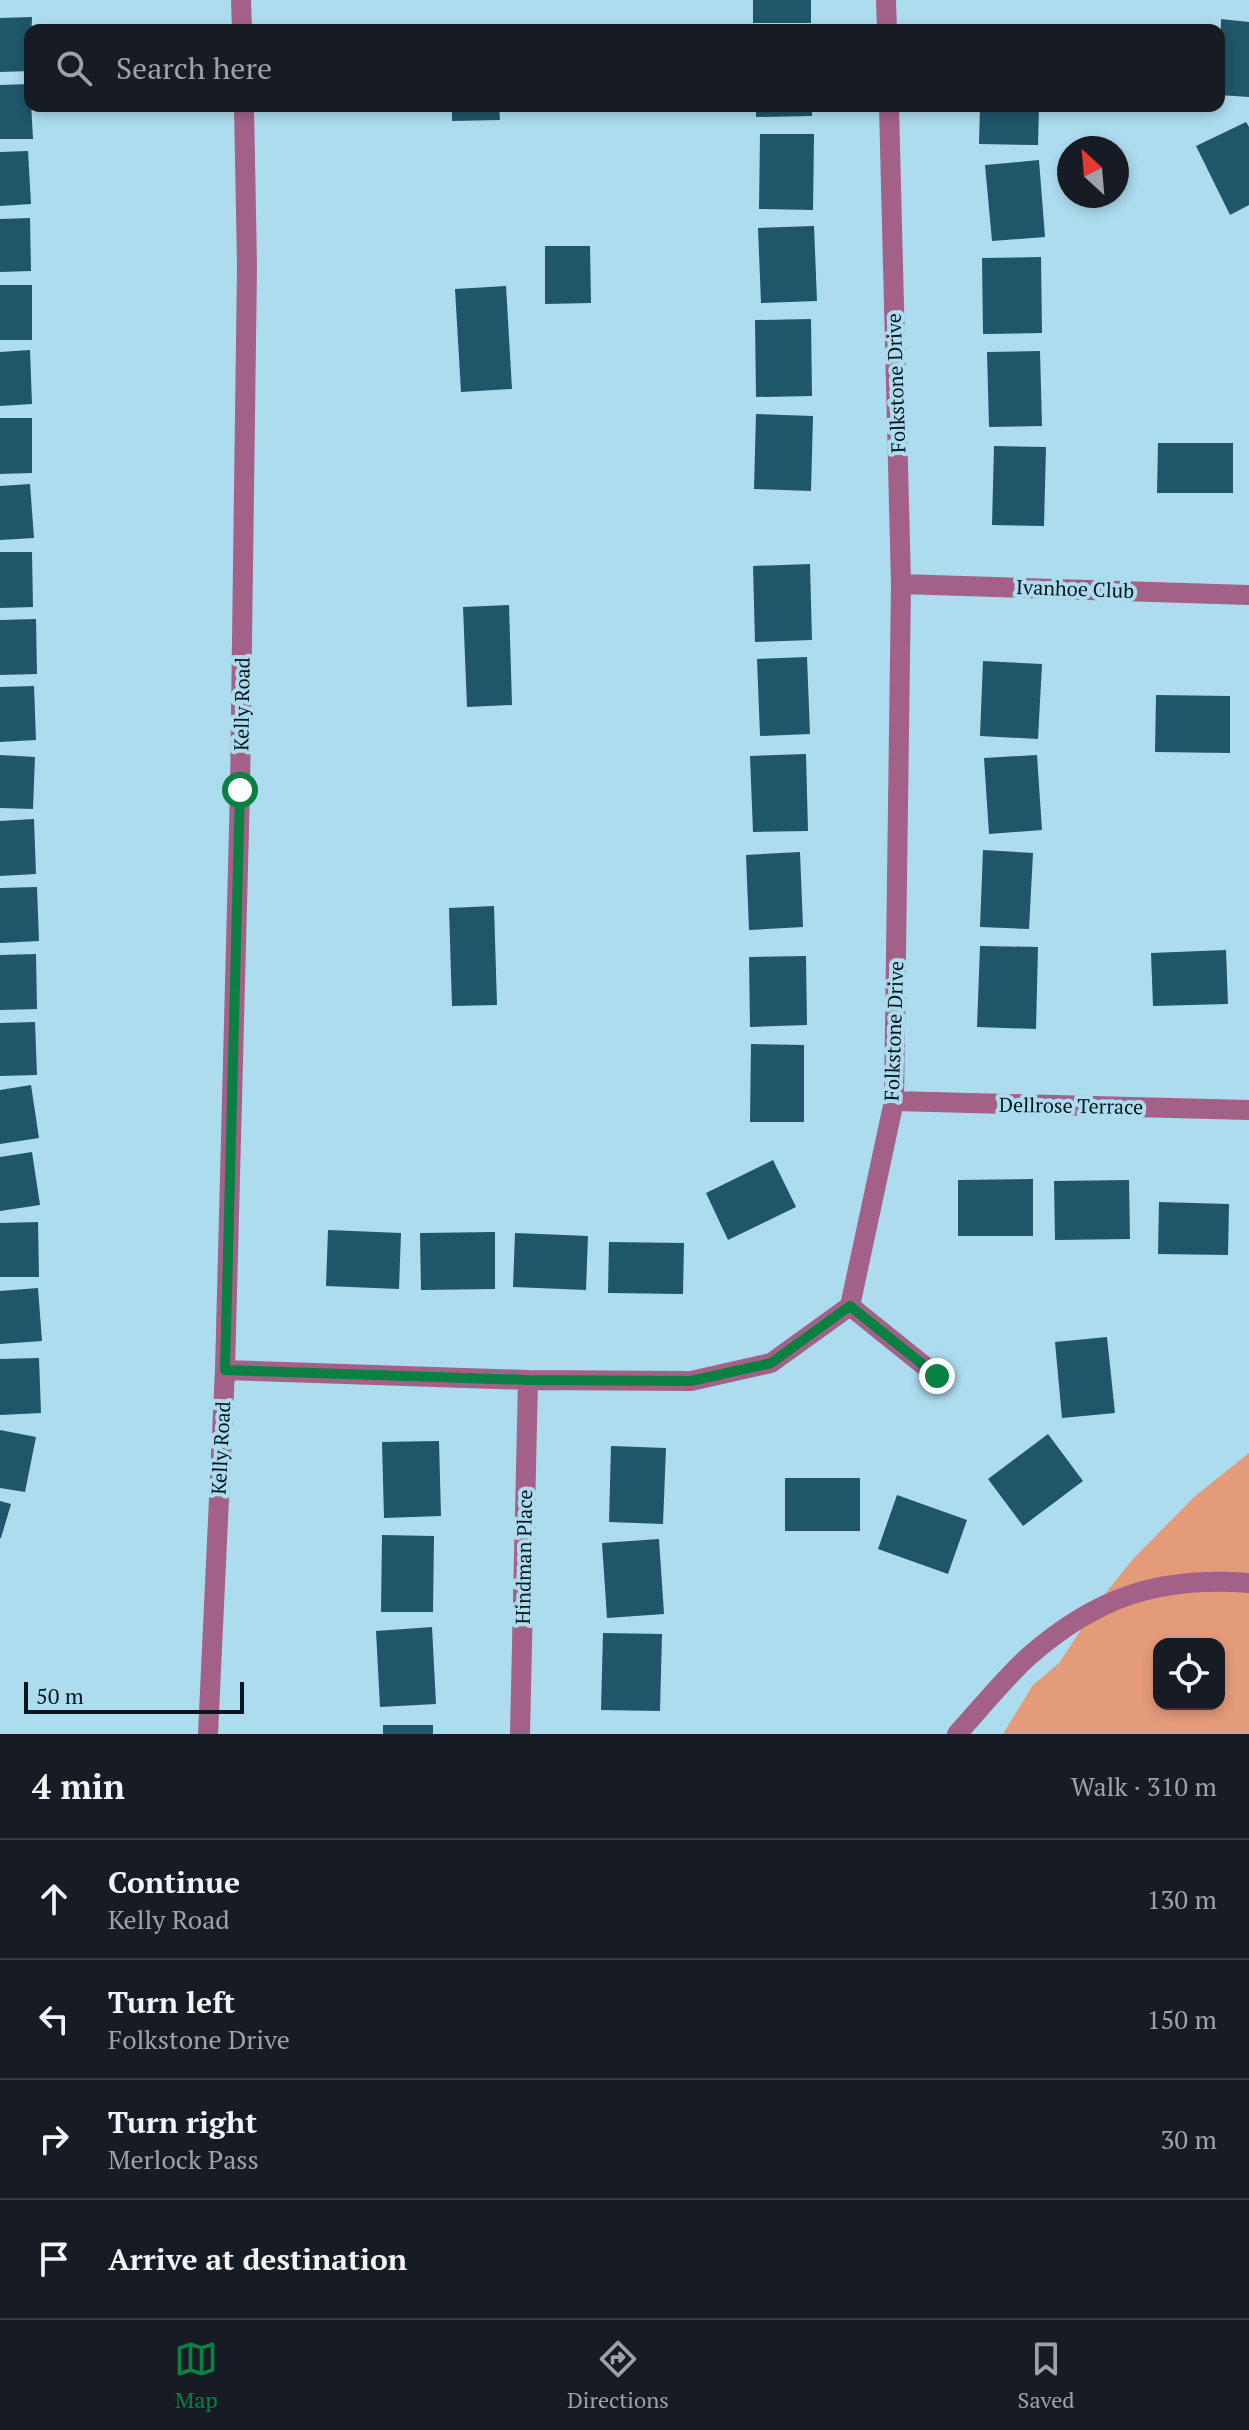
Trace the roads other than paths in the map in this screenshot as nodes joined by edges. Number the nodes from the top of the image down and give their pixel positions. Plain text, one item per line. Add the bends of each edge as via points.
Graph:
1 (241, 0) edge
2 (886, 0) edge
3 (242, 24) edge
4 (887, 24) edge
5 (244, 112) edge
6 (889, 112) edge
7 (901, 584) junction
8 (1249, 595) edge
9 (894, 1101) junction
10 (1249, 1110) edge
11 (850, 1306) junction
12 (225, 1370) junction
13 (937, 1376) dead end
14 (528, 1380) junction
15 (1249, 1583) edge
16 (208, 1734) edge
17 (520, 1734) edge
18 (957, 1734) edge

1 - 3 street
2 - 4 street
5 - 12 street, Kelly Road via 244,598
6 - 7 street, Folkstone Drive
7 - 8 street, Ivanhoe Club
7 - 9 street, Folkstone Drive
9 - 10 street, Dellrose Terrace
9 - 11 street, Folkstone Drive
11 - 13 street
11 - 14 street via 771,1363 691,1381
12 - 14 street
12 - 16 street, Kelly Road
14 - 17 street, Hindman Place
15 - 18 street via 1172,1583 1111,1601 1066,1626 1026,1659

